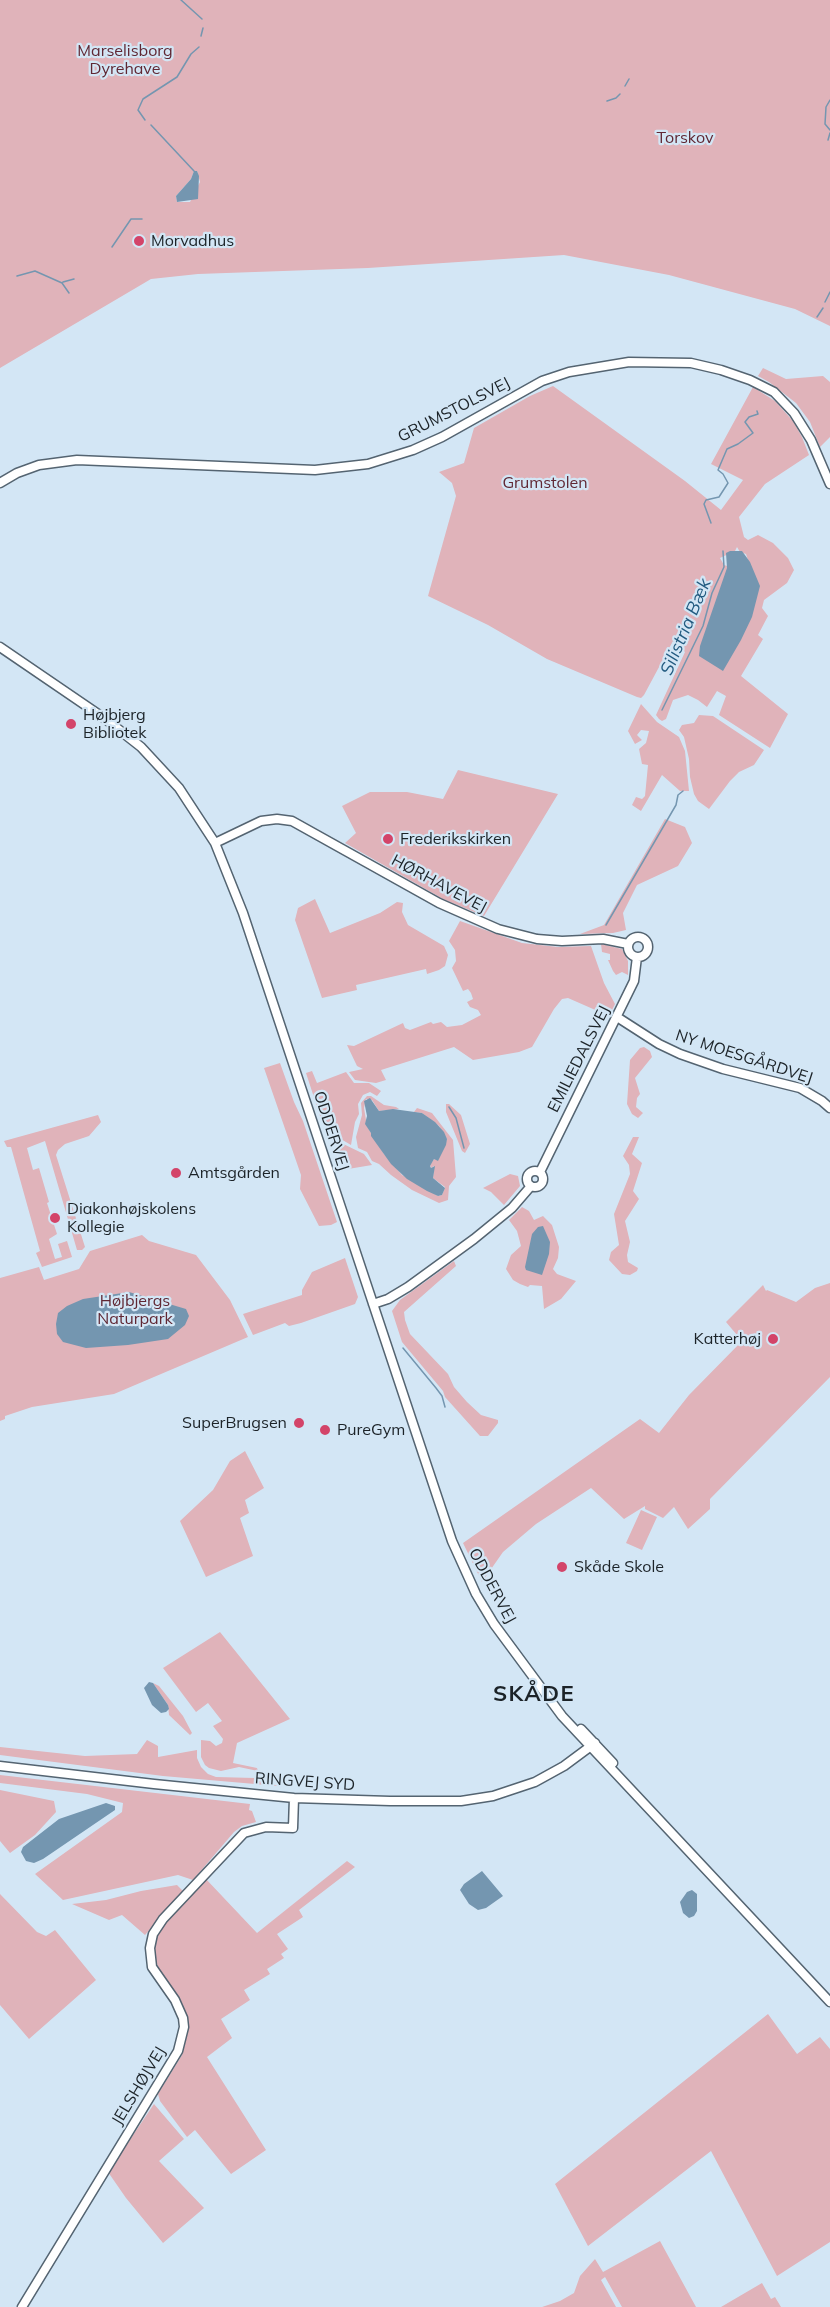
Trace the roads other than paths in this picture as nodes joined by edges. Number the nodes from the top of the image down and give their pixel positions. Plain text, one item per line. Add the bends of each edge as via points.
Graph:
1 (0, 483) edge
2 (830, 484) edge
3 (0, 647) edge
4 (215, 843) junction
5 (628, 944) junction
6 (637, 957) junction
7 (616, 1017) junction
8 (830, 1108) edge
9 (373, 1304) junction
10 (593, 1745) junction
11 (0, 1766) edge
12 (294, 1798) junction
13 (830, 2002) edge
14 (22, 2307) edge

1 - 2 street, GRUMSTOLSVEJ via 39,465 76,460 315,470 361,465 442,436 542,381 598,366 640,362 691,363 750,380 774,392 794,413 811,440
3 - 4 street, ODDERVEJ via 141,747 183,793
4 - 5 street, HØRHAVEVEJ via 261,821 292,821 446,906 498,929 537,939 603,939
4 - 9 street, ODDERVEJ via 243,913
5 - 6 street
5 - 6 street via 636,937 646,940 646,953
6 - 7 street, EMILIEDALSVEJ via 634,980
7 - 8 street, NY MOESGÅRDVEJ via 680,1054 800,1088
7 - 9 street, EMILIEDALSVEJ via 540,1172 542,1183 531,1186 512,1208 408,1287
9 - 10 street, ODDERVEJ via 463,1567 494,1624 562,1716
10 - 12 street, RINGVEJ SYD via 535,1782 478,1799 390,1802
10 - 13 street, ODDERVEJ
11 - 12 street, RINGVEJ SYD
12 - 14 street, JELSHØJVEJ via 293,1828 266,1827 244,1833 153,1934 152,1967 183,2018 178,2051

